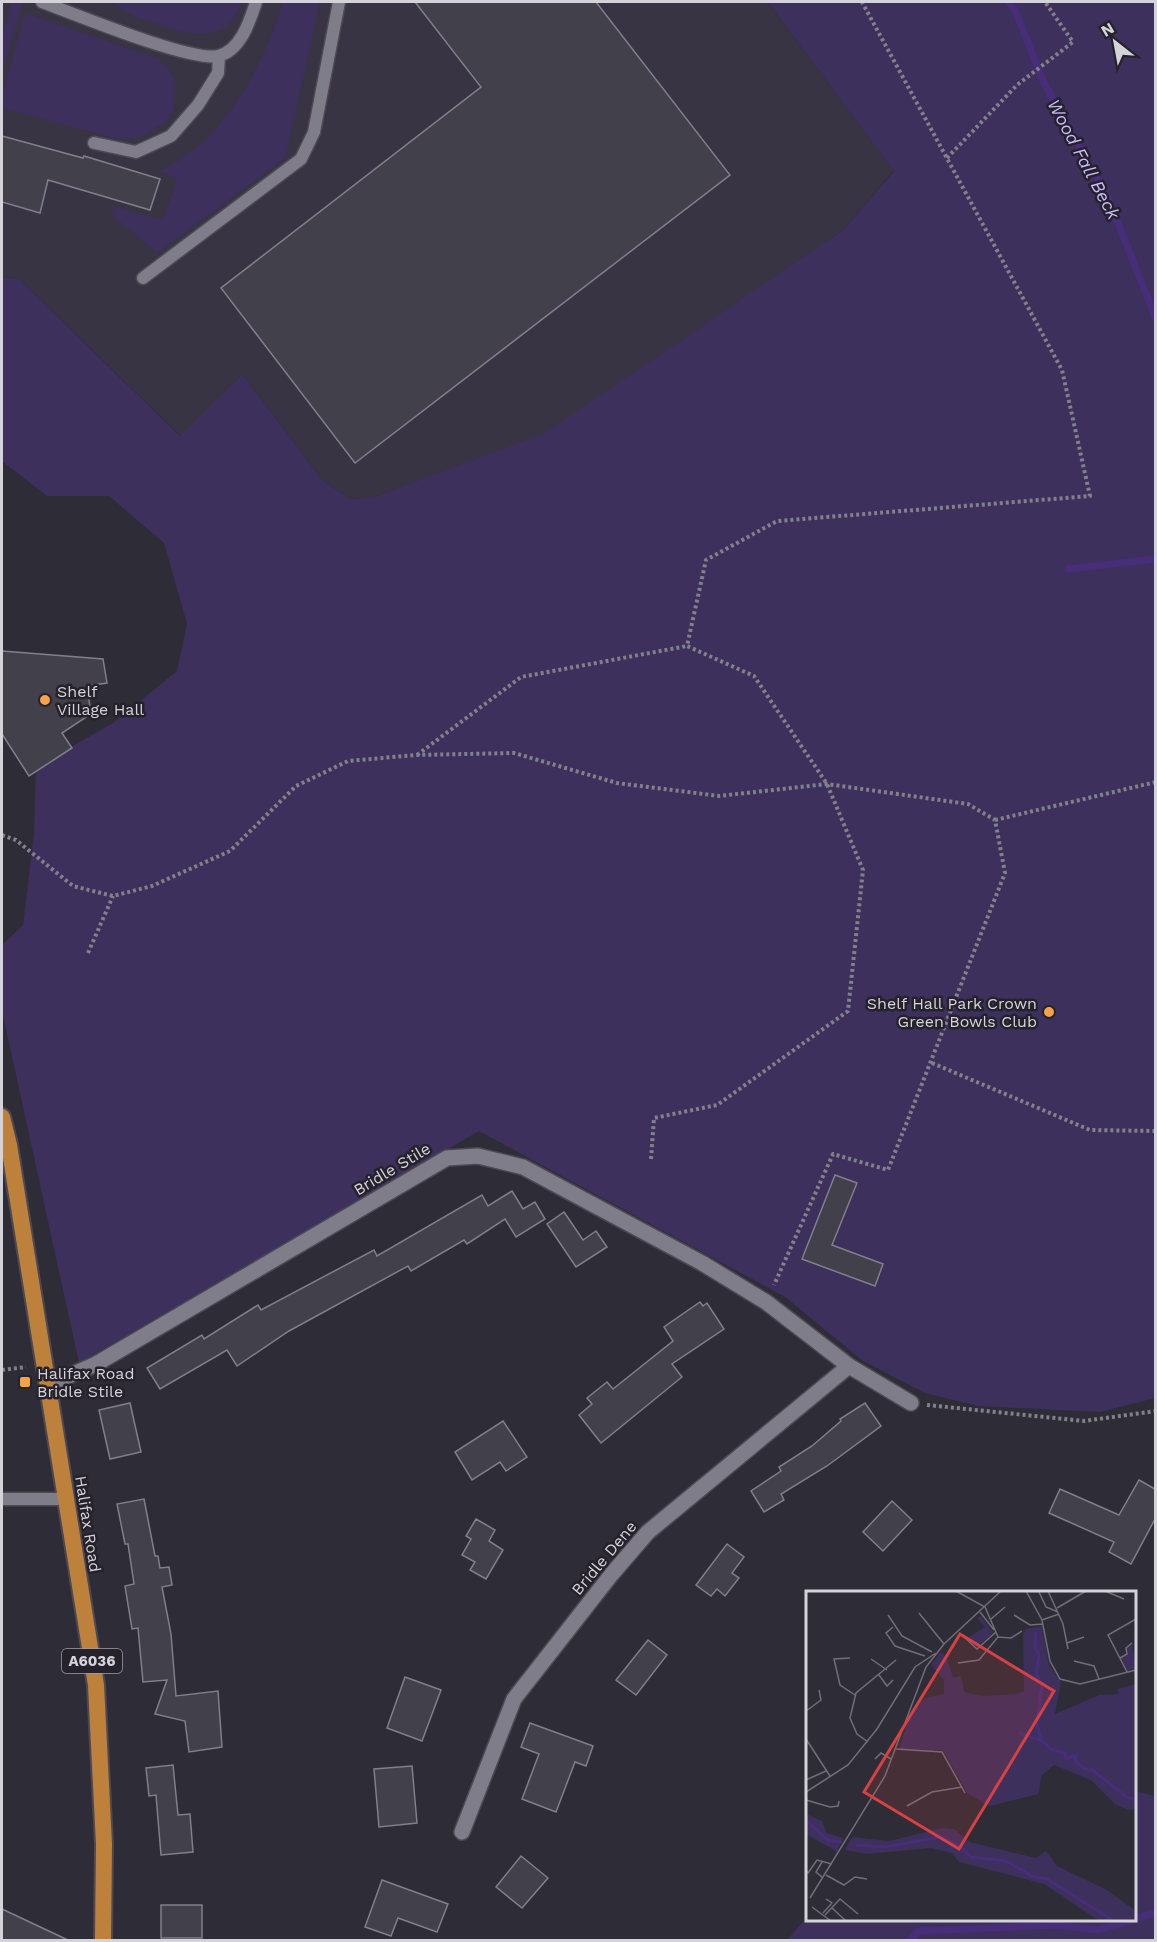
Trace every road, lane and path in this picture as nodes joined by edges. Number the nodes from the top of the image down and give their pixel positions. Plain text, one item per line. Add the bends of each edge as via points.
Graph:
1 (42, 2) edge
2 (256, 2) edge
3 (339, 2) edge
4 (862, 2) edge
5 (1045, 2) edge
6 (219, 56) junction
7 (94, 143) dead end
8 (947, 158) junction
9 (143, 278) dead end
10 (687, 646) junction
11 (416, 755) junction
12 (1155, 782) edge
13 (827, 784) junction
14 (995, 820) junction
15 (2, 835) edge
16 (114, 896) junction
17 (88, 953) dead end
18 (932, 1063) junction
19 (2, 1117) edge
20 (1155, 1131) edge
21 (651, 1159) dead end
22 (766, 1302) junction
23 (849, 1366) junction
24 (48, 1385) junction
25 (911, 1403) joint
26 (1155, 1411) edge
27 (2, 1499) edge
28 (66, 1499) junction
29 (462, 1832) dead end
30 (103, 1941) edge

1 - 6 lane via 192,55
2 - 6 lane via 239,42
3 - 9 lane via 314,132 301,159
4 - 8 path
5 - 8 path via 1073,42 1017,85
6 - 7 lane via 218,74 171,136 136,152
8 - 10 path via 1062,370 1090,496 777,521 706,560
10 - 11 path via 521,677
10 - 13 path via 754,676
11 - 13 path via 514,753 617,783 719,796
11 - 16 path via 348,761 296,786 230,851 152,886
12 - 14 path
13 - 14 path via 968,804
13 - 21 path via 863,870 848,1011 717,1105 654,1118
14 - 18 path via 1005,873
15 - 16 path via 16,840 73,886
16 - 17 path
18 - 20 path via 1090,1130
18 - 22 path via 888,1170 832,1154
19 - 24 highway, Halifax Road / A6036
22 - 23 street, Bridle Stile
22 - 24 street, Bridle Stile via 702,1263 523,1167 478,1156 447,1158 96,1364
23 - 25 street, Bridle Stile
23 - 29 street, Bridle Dene via 648,1532 610,1575 514,1699
24 - 28 highway, Halifax Road / A6036
25 - 26 path via 1084,1421
27 - 28 lane
28 - 30 highway, Halifax Road / A6036 via 96,1685 104,1844

